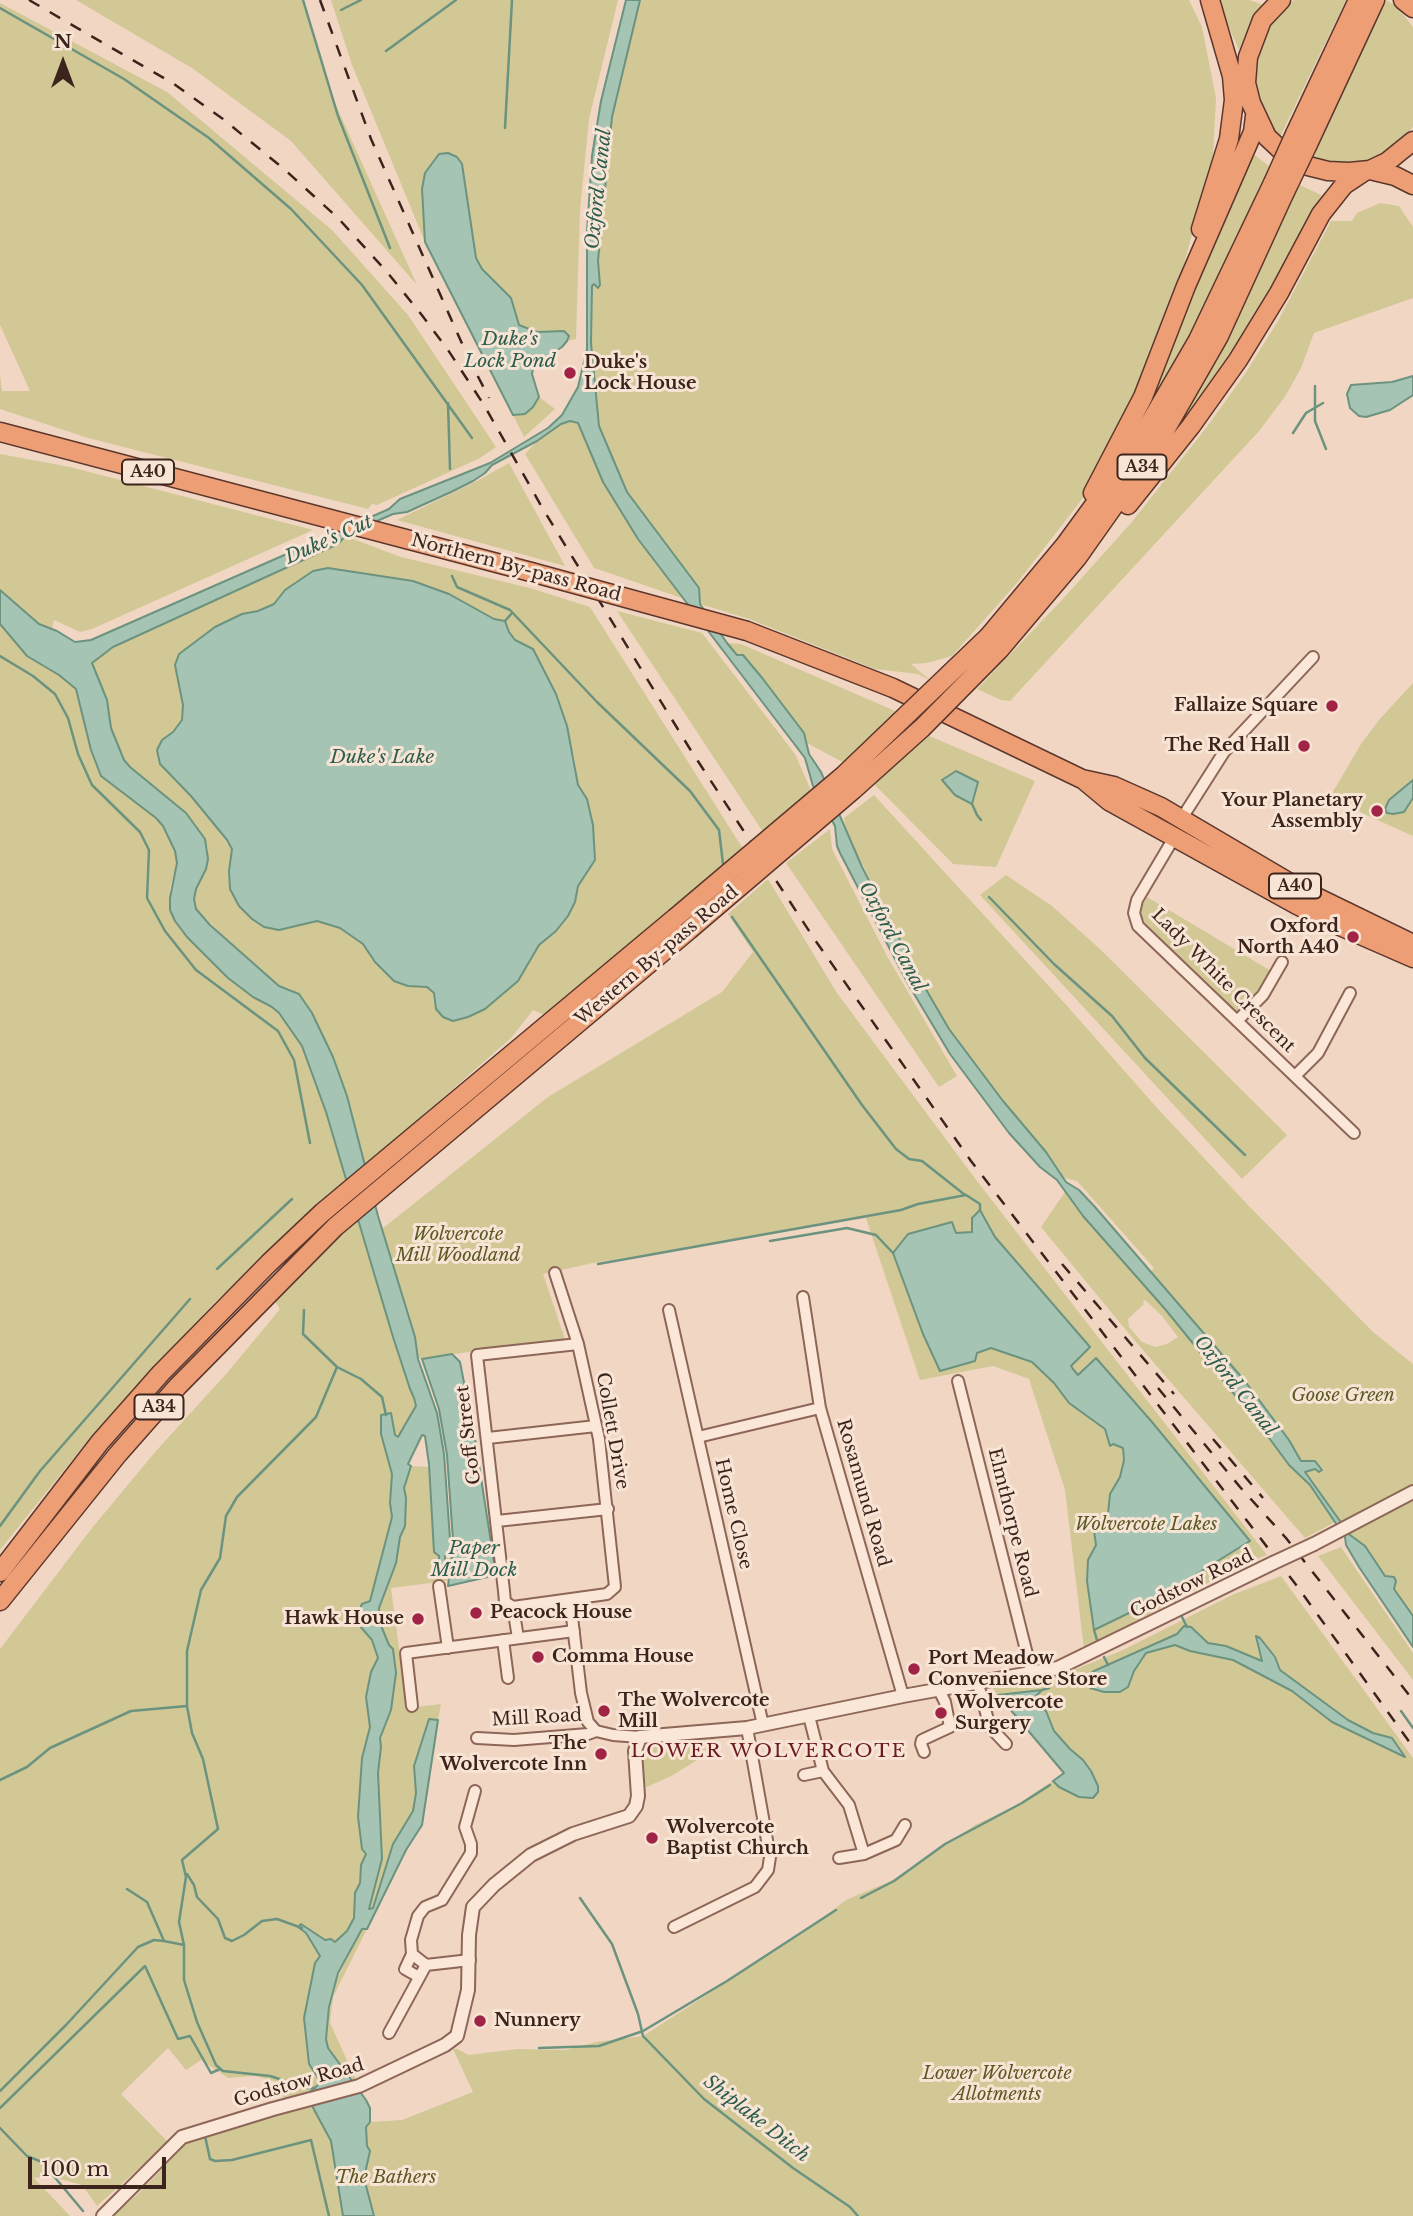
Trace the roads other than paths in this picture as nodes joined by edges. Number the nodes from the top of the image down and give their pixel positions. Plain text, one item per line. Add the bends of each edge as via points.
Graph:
1 (1210, 0) edge
2 (1281, 0) edge
3 (1404, 0) edge
4 (1365, 3) edge
5 (1413, 8) edge
6 (1247, 83) junction
7 (1255, 116) junction
8 (1413, 141) edge
9 (1368, 170) junction
10 (1413, 185) edge
11 (1186, 286) junction
12 (0, 432) edge
13 (1071, 551) junction
14 (1313, 657) dead end
15 (1082, 779) junction
16 (1182, 818) junction
17 (1175, 836) junction
18 (1413, 944) edge
19 (1413, 958) edge
20 (1282, 962) dead end
21 (1350, 993) dead end
22 (1237, 1021) junction
23 (1294, 1076) junction
24 (1354, 1133) dead end
25 (390, 1169) junction
26 (555, 1273) dead end
27 (803, 1297) dead end
28 (669, 1310) dead end
29 (578, 1344) junction
30 (958, 1381) dead end
31 (820, 1408) junction
32 (596, 1426) junction
33 (698, 1437) junction
34 (488, 1438) junction
35 (1413, 1492) edge
36 (608, 1509) junction
37 (497, 1521) junction
38 (0, 1572) edge
39 (439, 1586) dead end
40 (570, 1600) junction
41 (0, 1601) edge
42 (513, 1607) junction
43 (574, 1631) junction
44 (518, 1639) junction
45 (503, 1640) junction
46 (448, 1648) junction
47 (1031, 1674) junction
48 (508, 1678) dead end
49 (978, 1684) junction
50 (939, 1690) junction
51 (903, 1696) junction
52 (412, 1706) dead end
53 (809, 1716) junction
54 (763, 1725) junction
55 (747, 1728) junction
56 (596, 1731) junction
57 (639, 1737) junction
58 (477, 1738) dead end
59 (1006, 1744) dead end
60 (924, 1752) dead end
61 (822, 1771) junction
62 (804, 1775) dead end
63 (475, 1791) dead end
64 (905, 1825) dead end
65 (864, 1854) junction
66 (839, 1858) dead end
67 (674, 1927) dead end
68 (412, 1954) junction
69 (470, 1960) junction
70 (426, 1965) junction
71 (419, 1977) junction
72 (389, 2033) dead end
73 (103, 2216) edge

1 - 6 highway
1 - 11 highway via 1232,76 1234,100 1229,139
2 - 6 highway via 1256,32 1248,57
3 - 5 highway
4 - 13 highway, Western By-pass Road / A34, bridge via 1246,261
6 - 7 highway
7 - 9 highway via 1267,137 1294,159 1328,171
7 - 11 highway via 1253,132
8 - 9 highway via 1387,162
9 - 10 highway
9 - 13 highway via 1344,185 1321,214 1279,293 1199,415 1123,510
11 - 13 highway via 1143,397
12 - 15 highway, Northern By-pass Road / A40, bridge via 747,631 893,688
13 - 25 highway, Western By-pass Road / A34, bridge via 994,643 682,924
14 - 16 street via 1224,752
15 - 16 highway, A40 via 1114,786
15 - 17 highway, A40 via 1109,801
16 - 17 street
16 - 18 highway, A40 via 1302,890
17 - 19 highway, A40 via 1326,920
17 - 22 street, Lady White Crescent via 1138,900 1134,913 1138,926
20 - 22 street via 1264,995
21 - 23 street via 1318,1054
22 - 23 street, Lady White Crescent
23 - 24 street, Lady White Crescent
25 - 38 highway, Western By-pass Road / A34 via 323,1212 226,1305 100,1442
25 - 41 highway, Western By-pass Road / A34 via 169,1396
26 - 29 street, Collett Drive
27 - 31 street, Rosamund Road
28 - 33 street, Home Close
29 - 32 street, Collett Drive
29 - 34 street, Goff Street via 477,1355
30 - 47 street, Elmthorpe Road
31 - 33 street
31 - 51 street, Rosamund Road
32 - 34 street
32 - 36 street, Collett Drive
33 - 54 street, Home Close
34 - 37 street, Goff Street
35 - 47 street, Godstow Road, bridge via 1074,1662
36 - 37 street
36 - 40 street, Collett Drive via 615,1587 607,1594
37 - 42 street, Goff Street via 505,1602
39 - 46 street
40 - 42 street
40 - 43 street
42 - 44 street
43 - 44 street
43 - 56 street via 585,1711
44 - 45 street
45 - 46 street
45 - 48 street
46 - 52 street via 406,1653
47 - 49 street, Godstow Road
49 - 50 street, Godstow Road
49 - 59 street via 990,1727
50 - 51 street, Godstow Road
50 - 60 street via 950,1727 922,1740
51 - 53 street, Godstow Road
53 - 54 street, Godstow Road
53 - 61 street
54 - 55 street, Godstow Road
55 - 57 street, Godstow Road
55 - 67 street via 770,1857 768,1870 755,1886
56 - 57 street, Mill Road
56 - 58 street, Mill Road via 514,1740
57 - 69 street, Godstow Road via 635,1751 638,1796 629,1816 573,1834 531,1855 494,1885 473,1907
61 - 62 street
61 - 65 street via 849,1805
63 - 68 street via 465,1827 471,1853 442,1900 418,1916
64 - 65 street via 896,1840
65 - 66 street
68 - 70 street
68 - 71 street via 405,1969
69 - 70 street
69 - 73 street, Godstow Road via 457,2036 445,2045 359,2086 182,2137
70 - 71 street
71 - 72 street

